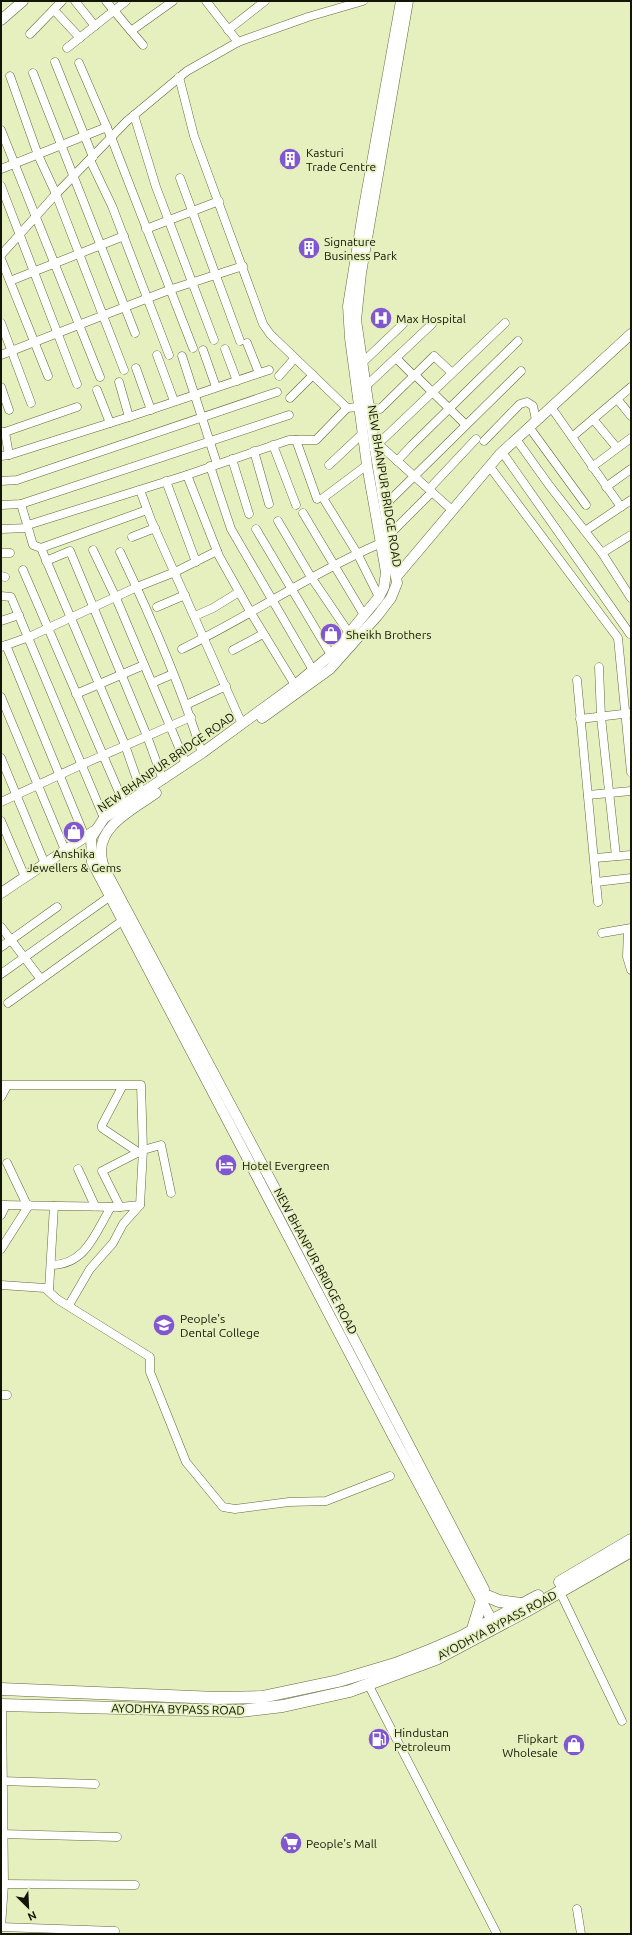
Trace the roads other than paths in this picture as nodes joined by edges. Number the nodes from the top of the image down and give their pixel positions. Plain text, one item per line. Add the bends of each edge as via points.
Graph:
1 (23, 1) edge
2 (62, 1) edge
3 (75, 1) edge
4 (106, 1) edge
5 (126, 1) edge
6 (173, 1) edge
7 (206, 1) edge
8 (265, 1) edge
9 (363, 1) edge
10 (401, 1) edge
11 (408, 1) edge
12 (54, 10) junction
13 (114, 10) junction
14 (1, 20) edge
15 (95, 26) junction
16 (228, 30) junction
17 (131, 31) junction
18 (30, 34) dead end
19 (80, 38) junction
20 (238, 42) junction
21 (144, 45) dead end
22 (67, 48) dead end
23 (55, 62) dead end
24 (80, 63) dead end
25 (33, 73) dead end
26 (10, 76) dead end
27 (179, 77) junction
28 (134, 115) junction
29 (107, 127) junction
30 (1, 130) edge
31 (84, 136) junction
32 (111, 138) junction
33 (60, 145) junction
34 (38, 155) junction
35 (91, 159) junction
36 (16, 164) junction
37 (1, 169) edge
38 (74, 176) junction
39 (180, 178) dead end
40 (1, 186) edge
41 (56, 194) junction
42 (219, 201) junction
43 (368, 208) junction
44 (192, 212) junction
45 (36, 216) junction
46 (170, 220) junction
47 (146, 230) junction
48 (20, 234) junction
49 (124, 236) junction
50 (101, 245) junction
51 (78, 253) junction
52 (1, 254) edge
53 (1, 259) edge
54 (54, 262) junction
55 (243, 266) junction
56 (34, 271) junction
57 (216, 275) junction
58 (10, 281) junction
59 (194, 283) junction
60 (169, 290) junction
61 (148, 299) junction
62 (124, 308) junction
63 (101, 316) junction
64 (1, 323) edge
65 (505, 323) dead end
66 (80, 324) junction
67 (403, 324) dead end
68 (432, 324) dead end
69 (58, 332) junction
70 (135, 334) dead end
71 (631, 334) edge
72 (214, 340) dead end
73 (518, 341) dead end
74 (35, 342) junction
75 (193, 348) dead end
76 (225, 349) dead end
77 (12, 350) junction
78 (203, 350) dead end
79 (1, 355) edge
80 (157, 355) dead end
81 (169, 355) dead end
82 (182, 356) dead end
83 (295, 358) junction
84 (396, 358) junction
85 (362, 363) junction
86 (136, 368) dead end
87 (124, 370) dead end
88 (269, 370) dead end
89 (451, 372) junction
90 (521, 372) dead end
91 (259, 373) junction
92 (313, 375) junction
93 (48, 376) dead end
94 (279, 376) dead end
95 (415, 376) junction
96 (100, 377) dead end
97 (237, 381) junction
98 (119, 382) dead end
99 (77, 384) dead end
100 (366, 386) junction
101 (1, 387) edge
102 (216, 387) junction
103 (631, 387) edge
104 (97, 390) dead end
105 (432, 391) junction
106 (277, 392) dead end
107 (194, 394) junction
108 (290, 398) dead end
109 (618, 400) junction
110 (174, 401) junction
111 (31, 403) dead end
112 (364, 406) junction
113 (77, 407) dead end
114 (550, 407) junction
115 (347, 408) junction
116 (448, 409) junction
117 (9, 410) dead end
118 (151, 410) junction
119 (289, 415) dead end
120 (631, 416) edge
121 (129, 418) junction
122 (202, 418) junction
123 (593, 419) junction
124 (110, 423) junction
125 (532, 423) junction
126 (466, 425) junction
127 (3, 432) edge
128 (363, 433) junction
129 (572, 437) junction
130 (631, 438) edge
131 (516, 439) junction
132 (211, 440) junction
133 (296, 440) junction
134 (376, 442) junction
135 (273, 444) junction
136 (617, 448) junction
137 (254, 451) junction
138 (502, 452) junction
139 (5, 455) edge
140 (232, 459) junction
141 (397, 461) junction
142 (214, 465) junction
143 (329, 465) dead end
144 (367, 465) junction
145 (490, 467) junction
146 (592, 467) junction
147 (631, 469) edge
148 (187, 475) junction
149 (415, 476) junction
150 (1, 481) edge
151 (166, 481) junction
152 (606, 487) junction
153 (140, 490) junction
154 (430, 490) junction
155 (317, 499) dead end
156 (631, 500) edge
157 (21, 504) junction
158 (269, 504) dead end
159 (1, 505) edge
160 (296, 505) dead end
161 (586, 505) dead end
162 (384, 506) junction
163 (620, 507) junction
164 (148, 510) junction
165 (452, 510) junction
166 (303, 513) dead end
167 (249, 514) dead end
168 (278, 521) dead end
169 (28, 527) junction
170 (155, 528) junction
171 (1, 529) edge
172 (256, 530) dead end
173 (585, 531) junction
174 (389, 535) junction
175 (631, 535) edge
176 (132, 537) dead end
177 (381, 543) junction
178 (41, 548) junction
179 (93, 550) dead end
180 (217, 551) junction
181 (120, 552) dead end
182 (1, 553) edge
183 (10, 553) dead end
184 (602, 553) junction
185 (357, 554) junction
186 (46, 561) junction
187 (196, 562) junction
188 (333, 566) junction
189 (23, 570) dead end
190 (175, 572) junction
191 (397, 576) junction
192 (311, 577) junction
193 (631, 584) edge
194 (622, 585) junction
195 (137, 587) junction
196 (292, 588) junction
197 (239, 592) junction
198 (185, 595) junction
199 (1, 596) edge
200 (379, 597) junction
201 (116, 598) junction
202 (631, 598) edge
203 (272, 601) junction
204 (158, 607) dead end
205 (93, 608) junction
206 (251, 614) junction
207 (19, 615) junction
208 (364, 615) junction
209 (195, 616) junction
210 (71, 617) junction
211 (1, 622) edge
212 (49, 628) junction
213 (349, 633) junction
214 (263, 634) junction
215 (631, 634) edge
216 (29, 637) junction
217 (204, 638) junction
218 (618, 638) junction
219 (3, 646) edge
220 (182, 649) dead end
221 (233, 650) dead end
222 (330, 655) junction
223 (144, 665) junction
224 (599, 667) dead end
225 (313, 670) junction
226 (122, 674) junction
227 (173, 674) junction
228 (577, 680) dead end
229 (152, 683) junction
230 (99, 685) junction
231 (295, 685) junction
232 (226, 686) junction
233 (76, 694) junction
234 (1, 697) edge
235 (186, 705) junction
236 (628, 714) edge
237 (191, 717) junction
238 (601, 717) junction
239 (580, 719) junction
240 (242, 724) junction
241 (170, 726) junction
242 (147, 736) junction
243 (125, 745) junction
244 (202, 753) junction
245 (104, 756) junction
246 (1, 758) edge
247 (81, 764) junction
248 (186, 764) junction
249 (631, 772) edge
250 (60, 775) junction
251 (163, 780) junction
252 (38, 785) junction
253 (631, 791) edge
254 (610, 792) junction
255 (142, 794) junction
256 (588, 795) junction
257 (16, 796) junction
258 (1, 802) edge
259 (125, 806) junction
260 (104, 818) junction
261 (1, 821) edge
262 (97, 829) junction
263 (85, 837) junction
264 (65, 850) junction
265 (631, 855) edge
266 (616, 856) junction
267 (595, 858) junction
268 (45, 864) junction
269 (25, 877) junction
270 (631, 878) edge
271 (596, 882) junction
272 (1, 893) edge
273 (109, 897) junction
274 (598, 902) dead end
275 (58, 907) dead end
276 (122, 921) junction
277 (1, 927) edge
278 (630, 928) edge
279 (602, 933) dead end
280 (11, 940) junction
281 (1, 947) edge
282 (25, 957) junction
283 (631, 970) edge
284 (1, 974) edge
285 (40, 978) junction
286 (8, 1003) dead end
287 (4, 1085) edge
288 (122, 1087) junction
289 (1, 1098) edge
290 (140, 1151) junction
291 (7, 1163) dead end
292 (78, 1169) dead end
293 (171, 1193) dead end
294 (4, 1205) edge
295 (28, 1205) junction
296 (140, 1205) junction
297 (54, 1206) junction
298 (95, 1206) junction
299 (111, 1206) junction
300 (120, 1207) junction
301 (1, 1215) edge
302 (1, 1249) edge
303 (51, 1266) junction
304 (1, 1285) edge
305 (49, 1290) junction
306 (69, 1305) junction
307 (390, 1476) dead end
308 (631, 1540) edge
309 (631, 1551) edge
310 (560, 1592) junction
311 (485, 1598) junction
312 (521, 1604) junction
313 (497, 1622) junction
314 (473, 1629) junction
315 (426, 1657) junction
316 (346, 1678) junction
317 (368, 1684) junction
318 (1, 1689) edge
319 (350, 1691) junction
320 (1, 1705) edge
321 (622, 1721) dead end
322 (2, 1781) edge
323 (95, 1784) dead end
324 (2, 1834) edge
325 (117, 1836) dead end
326 (2, 1884) edge
327 (135, 1884) dead end
328 (577, 1909) dead end
329 (1, 1926) edge
330 (115, 1931) dead end
331 (497, 1934) edge
332 (581, 1934) edge

1 - 14 street
2 - 12 street
3 - 15 street
4 - 13 street
5 - 13 street
6 - 17 street
7 - 16 street
8 - 16 street
9 - 20 street
10 - 43 street, NEW BHANPUR BRIDGE ROAD
11 - 43 street, NEW BHANPUR BRIDGE ROAD
12 - 18 street
12 - 19 street
13 - 15 street
13 - 17 street
15 - 19 street
16 - 20 street
17 - 21 street
19 - 22 street
20 - 27 street
23 - 31 street
24 - 29 street
25 - 33 street
26 - 34 street
27 - 28 street
27 - 42 street via 194,136
28 - 32 street
28 - 46 street via 156,187
29 - 31 street
29 - 32 street
30 - 36 street
31 - 33 street
31 - 35 street
32 - 35 street
32 - 47 street
33 - 34 street
33 - 38 street
34 - 36 street
34 - 41 street
35 - 38 street
35 - 49 street
36 - 37 street
36 - 45 street
38 - 41 street
38 - 50 street
39 - 44 street
40 - 48 street
41 - 45 street
41 - 51 street
42 - 44 street
42 - 55 street
43 - 85 street, NEW BHANPUR BRIDGE ROAD via 356,320
43 - 112 street, NEW BHANPUR BRIDGE ROAD via 348,306 350,338
44 - 46 street
44 - 57 street
45 - 48 street
45 - 54 street
46 - 47 street
46 - 59 street
47 - 60 street
48 - 52 street
48 - 56 street
49 - 50 street
49 - 61 street
50 - 51 street
50 - 62 street
51 - 54 street
51 - 63 street
53 - 58 street
54 - 56 street
54 - 66 street
55 - 57 street
55 - 83 street via 263,324
56 - 58 street
56 - 69 street
57 - 59 street
57 - 91 street via 243,342
58 - 74 street
59 - 60 street
59 - 72 street
60 - 61 street
60 - 75 street
61 - 62 street
61 - 81 street
62 - 63 street
62 - 70 street
63 - 66 street
63 - 87 street
64 - 77 street
65 - 89 street
66 - 69 street
66 - 96 street
67 - 85 street
68 - 84 street
69 - 74 street
69 - 99 street
71 - 114 street
73 - 116 street
74 - 77 street
74 - 93 street
76 - 97 street
77 - 79 street
77 - 111 street
78 - 102 street
80 - 110 street
82 - 107 street
83 - 92 street
83 - 94 street
84 - 95 street
84 - 100 street
85 - 100 street, NEW BHANPUR BRIDGE ROAD
86 - 118 street
88 - 91 street
89 - 95 street via 434,356
89 - 105 street
90 - 126 street
91 - 97 street
92 - 108 street
92 - 115 street
95 - 105 street
95 - 112 street via 380,409
97 - 102 street
98 - 121 street
100 - 112 street, NEW BHANPUR BRIDGE ROAD
101 - 117 street
102 - 107 street
103 - 109 street
104 - 124 street
105 - 116 street
105 - 134 street
106 - 122 street
107 - 110 street
107 - 122 street
109 - 120 street
109 - 123 street
110 - 118 street
112 - 115 street
112 - 128 street, NEW BHANPUR BRIDGE ROAD
112 - 134 street, NEW BHANPUR BRIDGE ROAD
113 - 127 street
114 - 125 street
114 - 129 street
115 - 133 street via 316,440
116 - 126 street
116 - 141 street
118 - 121 street
119 - 132 street
121 - 124 street
122 - 132 street
122 - 150 street via 16,480
123 - 129 street
123 - 136 street
124 - 139 street
125 - 131 street
125 - 154 street via 533,406 527,402 520,404
125 - 161 street
126 - 149 street
127 - 139 street
128 - 143 street
128 - 144 street, NEW BHANPUR BRIDGE ROAD
129 - 146 street
130 - 136 street
131 - 138 street
131 - 173 street
132 - 142 street
132 - 157 street
133 - 135 street
133 - 155 street
134 - 141 street
134 - 162 street, NEW BHANPUR BRIDGE ROAD
135 - 137 street
135 - 160 street
136 - 146 street
137 - 140 street
137 - 158 street
138 - 145 street
138 - 215 street
140 - 142 street
140 - 167 street
141 - 149 street
142 - 148 street
142 - 203 street via 230,529
144 - 177 street, NEW BHANPUR BRIDGE ROAD
144 - 185 street via 323,498
145 - 165 street
145 - 218 street
146 - 152 street
147 - 152 street
148 - 151 street
148 - 180 street
149 - 154 street
149 - 162 street
151 - 153 street
151 - 187 street
152 - 163 street
153 - 164 street
153 - 169 street
154 - 165 street
154 - 174 street
156 - 163 street
157 - 159 street
157 - 169 street
162 - 174 street, NEW BHANPUR BRIDGE ROAD
163 - 173 street
164 - 170 street
164 - 178 street
165 - 191 street
166 - 188 street
168 - 192 street
169 - 171 street
169 - 178 street via 33,545
170 - 176 street
170 - 190 street
172 - 196 street
173 - 184 street
174 - 191 street, NEW BHANPUR BRIDGE ROAD
175 - 184 street
177 - 185 street
177 - 200 street, NEW BHANPUR BRIDGE ROAD via 386,581
178 - 186 street
179 - 201 street
180 - 187 street
180 - 197 street
181 - 195 street
182 - 183 street
184 - 194 street
185 - 188 street
185 - 200 street
186 - 205 street via 70,551
186 - 210 street
187 - 190 street
188 - 192 street
188 - 208 street
189 - 212 street
190 - 195 street
190 - 198 street
191 - 311 street, NEW BHANPUR BRIDGE ROAD via 391,598 330,669 112,825 103,838 101,856 108,877 285,1207
192 - 196 street
192 - 213 street
193 - 194 street
194 - 202 street
195 - 201 street
195 - 227 street
196 - 203 street
196 - 222 street
197 - 206 street
197 - 209 street
198 - 204 street
198 - 209 street
199 - 207 street via 11,597
200 - 208 street, NEW BHANPUR BRIDGE ROAD
201 - 205 street
201 - 223 street
203 - 206 street
203 - 225 street
205 - 210 street
205 - 226 street
206 - 214 street
206 - 217 street
207 - 211 street
207 - 216 street
208 - 213 street, NEW BHANPUR BRIDGE ROAD
209 - 217 street
210 - 212 street
210 - 230 street
212 - 216 street
212 - 233 street
213 - 222 street, NEW BHANPUR BRIDGE ROAD
214 - 221 street
214 - 231 street
215 - 218 street
216 - 219 street
216 - 247 street
217 - 220 street
217 - 232 street
218 - 236 street
219 - 250 street
222 - 225 street, NEW BHANPUR BRIDGE ROAD
223 - 226 street
223 - 229 street
224 - 238 street
225 - 231 street, NEW BHANPUR BRIDGE ROAD
226 - 230 street
226 - 242 street
227 - 229 street
227 - 235 street
228 - 239 street
229 - 241 street
230 - 233 street
230 - 243 street
231 - 240 street, NEW BHANPUR BRIDGE ROAD
232 - 235 street
232 - 240 street
233 - 245 street
234 - 252 street
235 - 237 street
236 - 238 street
236 - 249 street
237 - 241 street
237 - 244 street
238 - 239 street
238 - 254 street
239 - 256 street
240 - 244 street, NEW BHANPUR BRIDGE ROAD
241 - 242 street
241 - 248 street
242 - 243 street
242 - 251 street
243 - 245 street
243 - 255 street
244 - 248 street, NEW BHANPUR BRIDGE ROAD
245 - 247 street
245 - 259 street
246 - 257 street
247 - 250 street
247 - 260 street
248 - 251 street, NEW BHANPUR BRIDGE ROAD
250 - 252 street
250 - 263 street
251 - 255 street, NEW BHANPUR BRIDGE ROAD
252 - 257 street
252 - 264 street
253 - 254 street
254 - 256 street
254 - 266 street
255 - 259 street, NEW BHANPUR BRIDGE ROAD
256 - 267 street
257 - 258 street
257 - 268 street
259 - 260 street, NEW BHANPUR BRIDGE ROAD
260 - 262 street, NEW BHANPUR BRIDGE ROAD
261 - 269 street
262 - 263 street
262 - 273 street, NEW BHANPUR BRIDGE ROAD via 91,838 92,862
263 - 264 street
264 - 268 street
265 - 266 street
266 - 267 street
267 - 271 street
268 - 269 street
269 - 272 street
270 - 271 street
271 - 274 street
273 - 276 street, NEW BHANPUR BRIDGE ROAD
273 - 282 street
275 - 280 street
276 - 285 street
276 - 311 street, NEW BHANPUR BRIDGE ROAD via 395,1440
277 - 280 street
278 - 279 street
278 - 283 street via 627,961
280 - 281 street
280 - 282 street
282 - 284 street
282 - 285 street
285 - 286 street
287 - 288 street
287 - 289 street
288 - 290 street via 141,1085
288 - 290 street via 102,1128
290 - 293 street via 161,1145
290 - 296 street
290 - 300 street via 102,1171
291 - 295 street
292 - 298 street
294 - 295 street
294 - 301 street
295 - 297 street
295 - 302 street
296 - 300 street
296 - 306 street via 90,1270
297 - 298 street
297 - 303 street
298 - 299 street
299 - 300 street
299 - 303 street via 90,1243 79,1256 67,1264
303 - 305 street
304 - 305 street via 38,1286
305 - 306 street
306 - 307 street via 150,1357 150,1372 186,1462 223,1507 235,1509 289,1502 326,1501
308 - 312 main road, AYODHYA BYPASS ROAD
309 - 310 main road, AYODHYA BYPASS ROAD
310 - 313 main road, AYODHYA BYPASS ROAD
310 - 321 street
311 - 312 main road
311 - 313 street, NEW BHANPUR BRIDGE ROAD
311 - 314 main road
312 - 313 main road, AYODHYA BYPASS ROAD
313 - 314 main road, AYODHYA BYPASS ROAD
313 - 315 main road, AYODHYA BYPASS ROAD
314 - 315 main road, AYODHYA BYPASS ROAD
315 - 316 main road, AYODHYA BYPASS ROAD
315 - 317 main road, AYODHYA BYPASS ROAD
316 - 318 main road, AYODHYA BYPASS ROAD via 259,1697 217,1698
316 - 319 main road
317 - 319 main road, AYODHYA BYPASS ROAD
317 - 331 street
319 - 320 main road, AYODHYA BYPASS ROAD via 284,1706 240,1711
320 - 322 street
322 - 323 street
322 - 324 street
324 - 325 street
324 - 326 street
326 - 327 street
326 - 329 street
328 - 332 street
329 - 330 street

